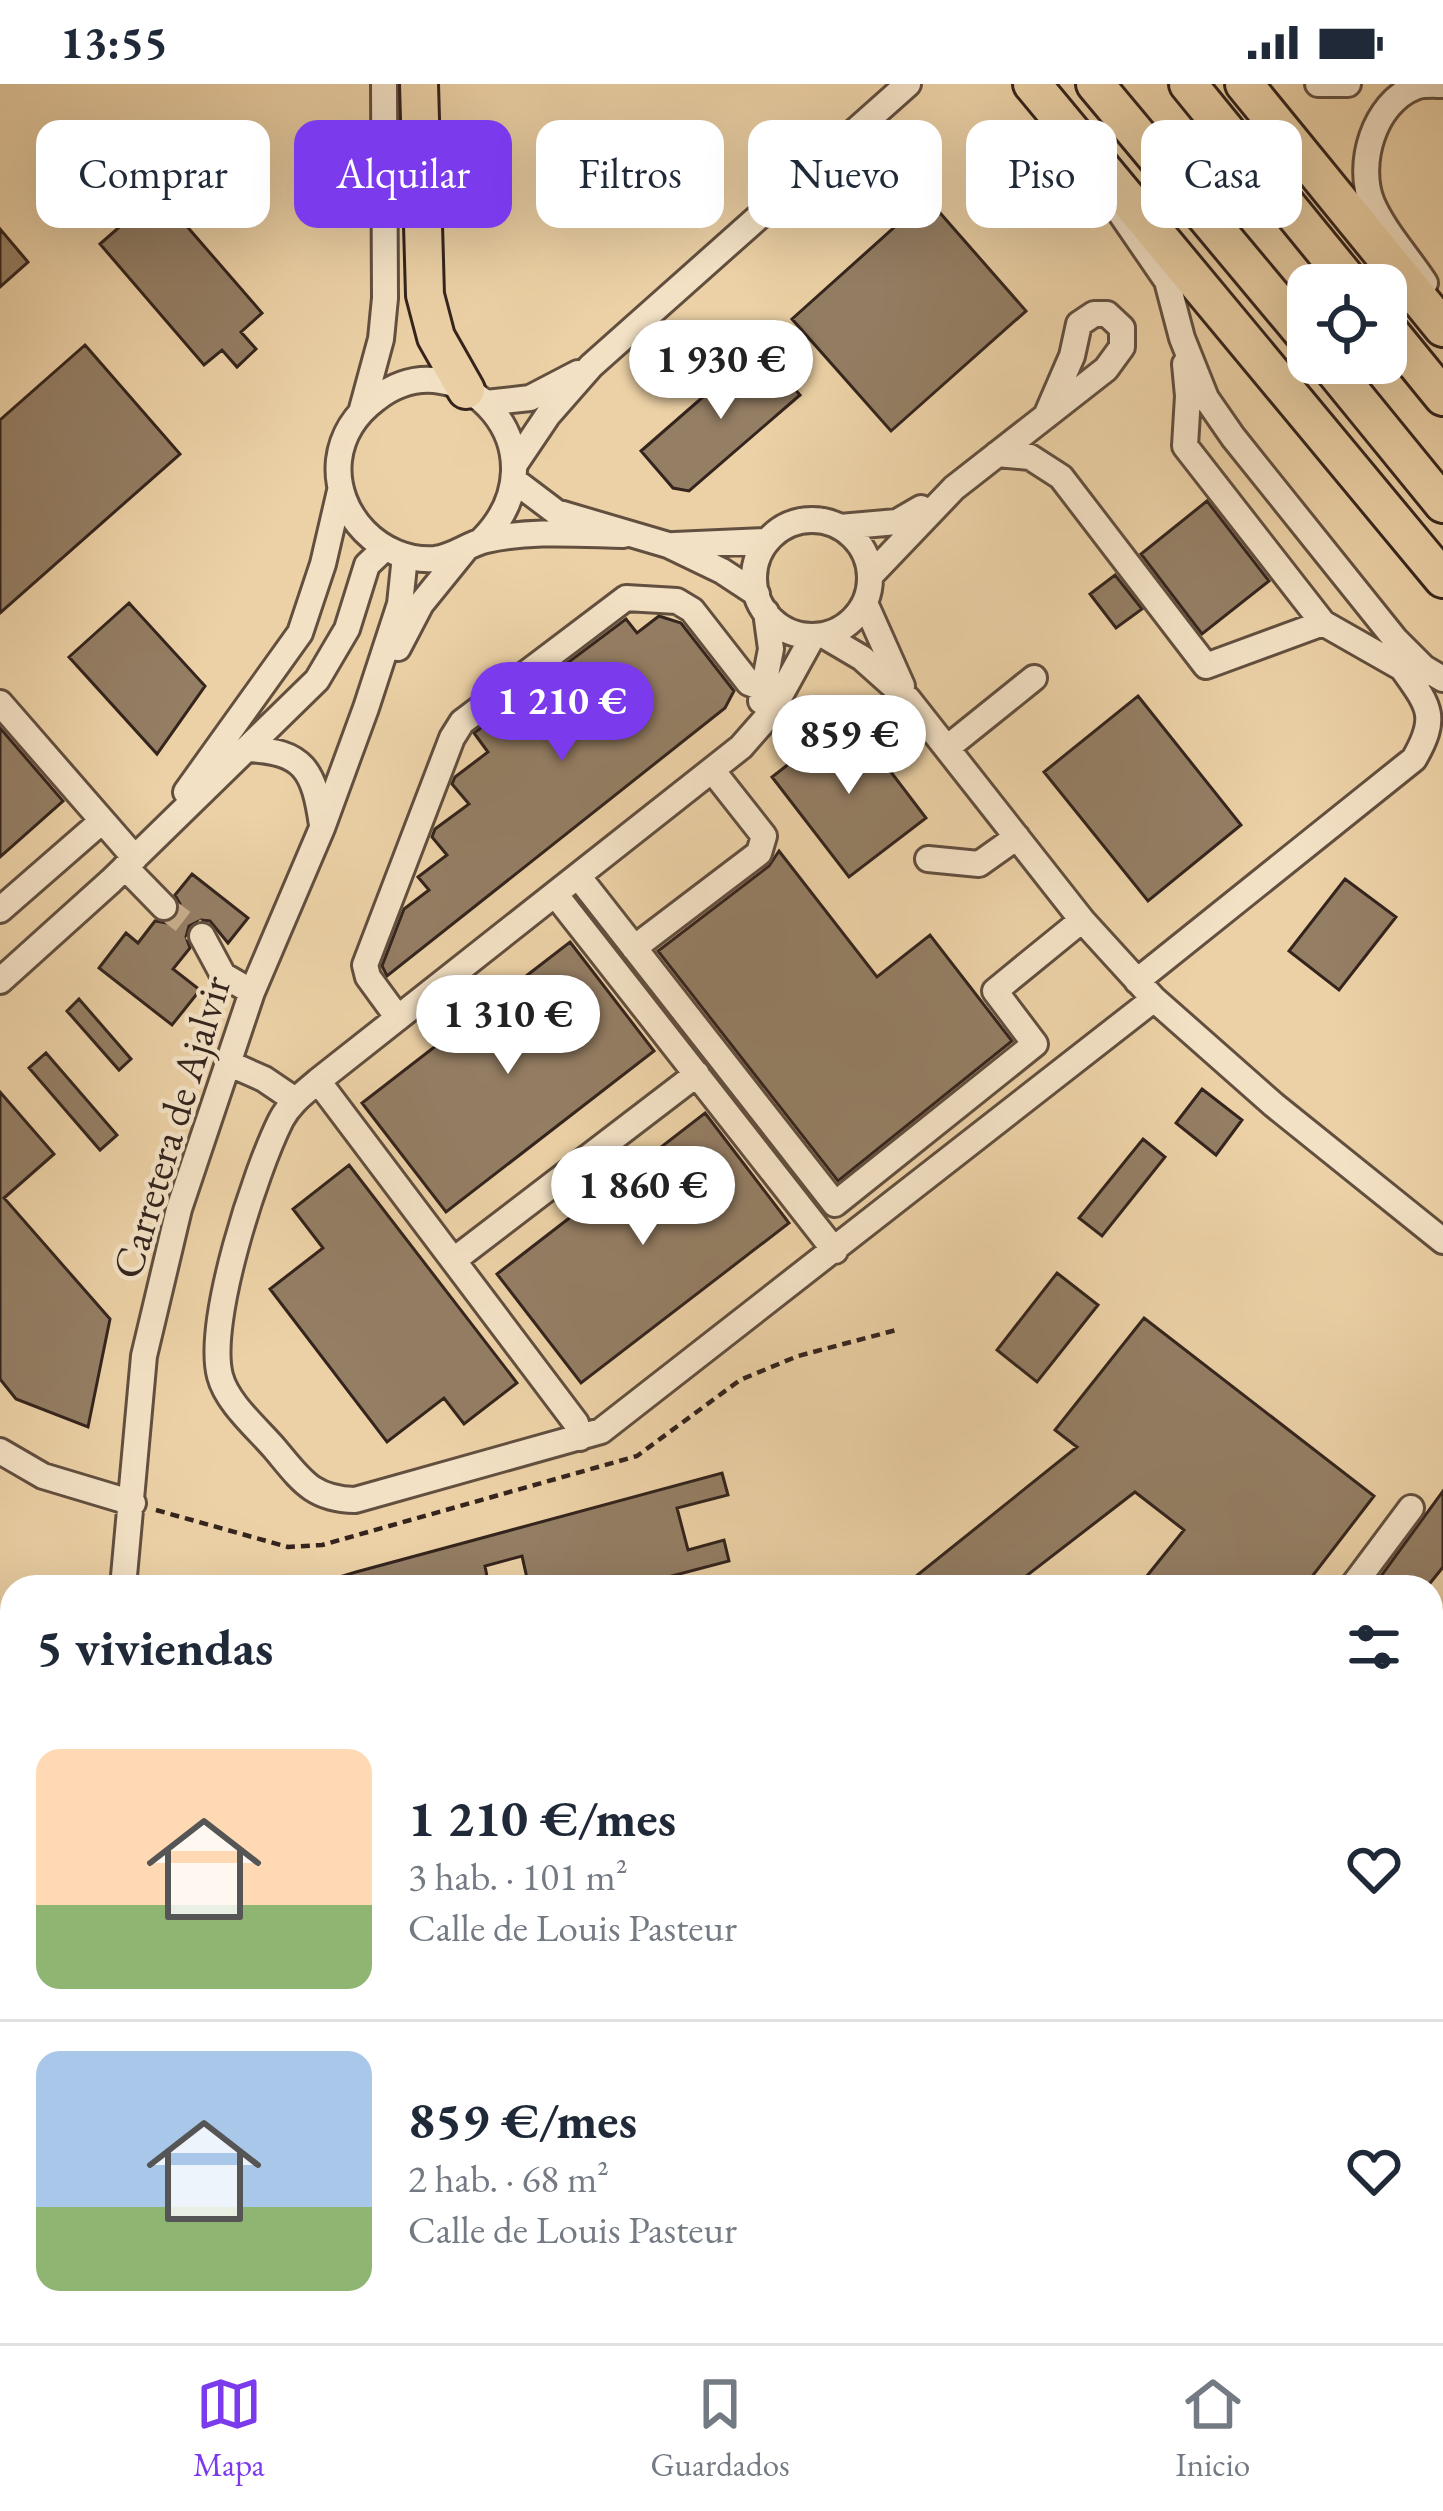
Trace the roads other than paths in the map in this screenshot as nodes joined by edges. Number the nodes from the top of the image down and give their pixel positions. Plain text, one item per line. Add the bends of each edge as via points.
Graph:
1 (384, 84) edge
2 (419, 84) edge
3 (908, 84) edge
4 (1031, 84) edge
5 (1094, 84) edge
6 (1188, 84) edge
7 (1244, 84) edge
8 (1318, 84) edge
9 (1348, 84) edge
10 (1443, 85) edge
11 (1335, 264) edge
12 (1443, 310) edge
13 (1287, 314) edge
14 (1443, 328) edge
15 (1182, 338) junction
16 (1407, 353) edge
17 (591, 366) junction
18 (1345, 384) edge
19 (476, 397) junction
20 (1443, 397) edge
21 (362, 410) junction
22 (1046, 416) dead end
23 (997, 454) junction
24 (515, 472) junction
25 (340, 488) junction
26 (953, 488) junction
27 (1443, 504) edge
28 (840, 527) junction
29 (623, 535) junction
30 (767, 541) junction
31 (668, 545) junction
32 (473, 546) junction
33 (395, 552) junction
34 (870, 576) junction
35 (1443, 579) edge
36 (761, 603) junction
37 (865, 603) junction
38 (1323, 623) junction
39 (818, 636) junction
40 (1423, 671) edge
41 (1034, 678) dead end
42 (765, 689) junction
43 (908, 699) junction
44 (0, 703) edge
45 (366, 708) junction
46 (741, 747) junction
47 (947, 748) junction
48 (246, 749) junction
49 (712, 770) junction
50 (102, 821) junction
51 (322, 828) junction
52 (153, 838) junction
53 (1017, 838) junction
54 (928, 859) dead end
55 (130, 863) junction
56 (578, 875) junction
57 (555, 894) junction
58 (164, 907) tunnel mouth
59 (0, 910) edge
60 (1082, 920) junction
61 (202, 937) tunnel mouth
62 (634, 948) junction
63 (0, 981) edge
64 (1146, 990) junction
65 (252, 992) junction
66 (398, 1018) junction
67 (228, 1064) junction
68 (697, 1074) junction
69 (318, 1081) junction
70 (295, 1100) junction
71 (1443, 1240) edge
72 (836, 1251) junction
73 (454, 1260) junction
74 (580, 1438) junction
75 (0, 1450) edge
76 (133, 1503) junction
77 (1411, 1508) dead end
78 (124, 1575) edge
79 (1361, 1575) edge

1 - 21 street via 385,298
2 - 19 highway via 424,295 436,337
3 - 17 street
4 - 15 street via 1167,281
4 - 35 highway
5 - 13 highway
6 - 11 highway
7 - 14 highway
8 - 9 street
10 - 12 street via 1418,86 1380,116 1367,173 1372,202
15 - 38 street via 1185,446
15 - 40 street via 1206,398 1233,437
16 - 20 highway
17 - 19 street via 530,398
17 - 24 street via 548,415
18 - 27 highway
19 - 21 street via 438,382 410,383
19 - 24 street via 511,441
21 - 25 street via 346,433
22 - 23 street
23 - 26 street
23 - 38 street via 1030,457 1061,477 1206,666
24 - 29 street via 556,512
24 - 32 street via 509,503
25 - 33 street via 357,523
25 - 52 street via 300,633
26 - 28 street via 897,522
26 - 34 street
28 - 30 street via 801,521
28 - 34 street via 856,539
29 - 31 street
29 - 32 street via 552,533
30 - 31 street
30 - 36 street via 758,557
31 - 36 street via 722,571
32 - 33 street via 435,559
32 - 45 street, Carretera de Ajalvir via 421,604
33 - 45 street, Carretera de Ajalvir via 400,604
33 - 48 street via 368,566 347,629 316,680
34 - 37 street
36 - 39 street via 778,626
36 - 42 street via 771,649
37 - 39 street
37 - 43 street
38 - 40 street
39 - 43 street via 862,658
39 - 46 street
40 - 64 street via 1429,733 1414,760
41 - 47 street
42 - 46 street
42 - 66 street via 749,683 692,610 677,601 626,598 462,722 365,965
43 - 47 street
44 - 50 street
45 - 51 street, Carretera de Ajalvir
46 - 49 street
47 - 53 street
48 - 51 street via 297,759 317,794
48 - 52 street
49 - 56 street
49 - 62 street via 764,836 759,853
50 - 55 street
50 - 59 street
51 - 65 street, Carretera de Ajalvir
52 - 55 street
53 - 54 street via 979,864
53 - 60 street
55 - 58 street
55 - 63 street
56 - 57 street
56 - 62 street
57 - 66 street
57 - 68 street
60 - 62 street via 995,991 1035,1044 835,1204
60 - 64 street
61 - 65 street via 224,976
64 - 71 street
64 - 72 street
65 - 67 street, Carretera de Ajalvir
66 - 69 street
67 - 70 street
67 - 76 street, Carretera de Ajalvir via 179,1209 144,1356
68 - 72 street
68 - 73 street
69 - 70 street
69 - 73 street
70 - 74 street via 261,1170 217,1322 216,1355 221,1382 301,1480 317,1494 356,1500
72 - 74 street via 618,1420
73 - 74 street
75 - 76 street via 43,1476
76 - 78 street, Carretera de Ajalvir
77 - 79 street

